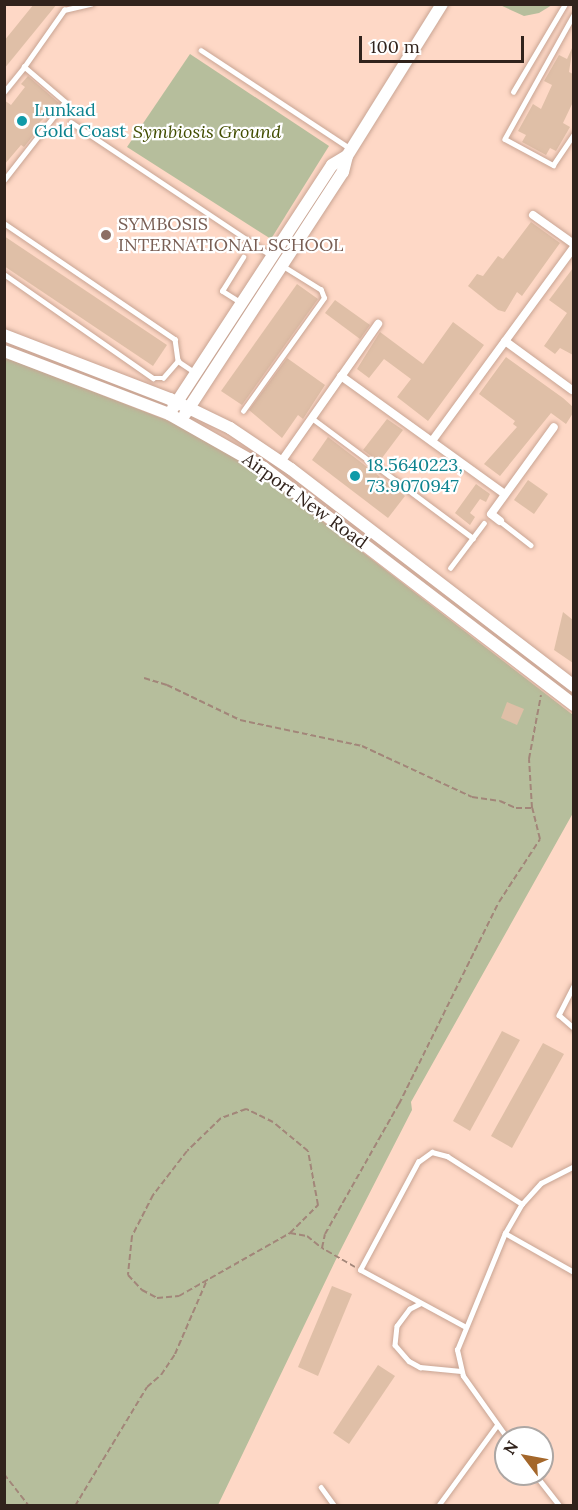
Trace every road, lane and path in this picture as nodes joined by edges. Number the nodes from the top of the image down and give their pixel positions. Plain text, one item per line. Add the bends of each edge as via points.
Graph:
1 (92, 4) edge
2 (442, 4) edge
3 (565, 4) edge
4 (76, 6) edge
5 (573, 15) edge
6 (201, 50) dead end
7 (24, 66) junction
8 (4, 92) edge
9 (513, 92) dead end
10 (71, 122) dead end
11 (573, 134) edge
12 (349, 152) junction
13 (4, 180) edge
14 (533, 215) dead end
15 (4, 223) edge
16 (573, 245) edge
17 (272, 256) junction
18 (243, 257) dead end
19 (282, 265) junction
20 (4, 274) edge
21 (242, 303) junction
22 (378, 324) dead end
23 (4, 335) edge
24 (505, 341) junction
25 (4, 351) edge
26 (178, 361) junction
27 (196, 373) junction
28 (341, 376) junction
29 (572, 390) dead end
30 (177, 402) junction
31 (189, 407) junction
32 (243, 411) dead end
33 (169, 414) junction
34 (312, 418) junction
35 (181, 420) junction
36 (554, 427) dead end
37 (432, 441) junction
38 (281, 462) junction
39 (503, 493) junction
40 (500, 521) joint
41 (484, 523) dead end
42 (473, 538) junction
43 (531, 545) dead end
44 (450, 568) dead end
45 (144, 678) dead end
46 (544, 681) junction
47 (573, 686) edge
48 (573, 705) edge
49 (532, 808) junction
50 (573, 986) edge
51 (573, 1028) edge
52 (573, 1166) edge
53 (522, 1204) junction
54 (290, 1233) junction
55 (505, 1233) junction
56 (322, 1248) junction
57 (360, 1270) junction
58 (573, 1272) edge
59 (207, 1280) junction
60 (420, 1304) junction
61 (465, 1327) junction
62 (461, 1371) junction
63 (498, 1425) joint
64 (4, 1474) edge
65 (544, 1486) edge
66 (321, 1488) dead end
67 (29, 1506) edge
68 (75, 1506) edge
69 (335, 1506) edge
70 (438, 1506) edge
71 (560, 1506) edge

1 - 4 lane
2 - 12 main road
3 - 9 lane
4 - 7 lane via 64,10
5 - 11 lane via 505,139 553,165
6 - 12 lane
7 - 8 lane
7 - 13 lane via 65,102
10 - 17 lane
12 - 17 main road via 332,165
12 - 19 main road via 343,172
14 - 16 street
15 - 26 lane via 175,339
16 - 24 street
17 - 21 main road
18 - 21 lane via 222,291
19 - 31 main road
19 - 32 lane via 321,290 324,298
20 - 26 lane via 153,378 164,378
21 - 27 main road
22 - 28 street
23 - 30 main road, Airport New Road
24 - 29 street
24 - 37 street
25 - 33 main road, Airport New Road
26 - 27 lane
27 - 30 main road
28 - 34 street
28 - 37 street
30 - 31 main road, Airport New Road
30 - 33 main road
31 - 35 main road
31 - 38 main road, Airport New Road via 230,428
33 - 35 main road, Airport New Road
34 - 38 street
34 - 42 lane
35 - 46 main road, Airport New Road via 264,468
36 - 39 street
37 - 39 street
38 - 47 main road, Airport New Road
39 - 40 street via 491,514
40 - 43 lane
41 - 42 lane
42 - 44 lane
45 - 49 path via 240,720 362,746 472,797
46 - 48 main road, Airport New Road
46 - 49 path via 529,759
49 - 56 path via 540,839 499,902 404,1094 325,1234
50 - 51 lane via 559,1015
52 - 53 lane via 541,1183
53 - 55 lane
53 - 57 lane via 447,1156 432,1152 414,1169
54 - 56 path via 307,1236
54 - 59 path
54 - 59 path via 318,1205 308,1151 273,1122 246,1109 221,1118 187,1151 153,1195 132,1236 128,1258 128,1275 142,1290 157,1298 179,1296
55 - 58 lane
55 - 61 lane
56 - 57 path
57 - 60 lane
59 - 68 path via 175,1353 161,1376 147,1387
60 - 61 lane
60 - 62 lane via 404,1315 397,1326 395,1345 420,1367
61 - 62 lane via 457,1350
62 - 63 lane
63 - 70 lane
64 - 67 path
65 - 71 lane
66 - 69 lane

